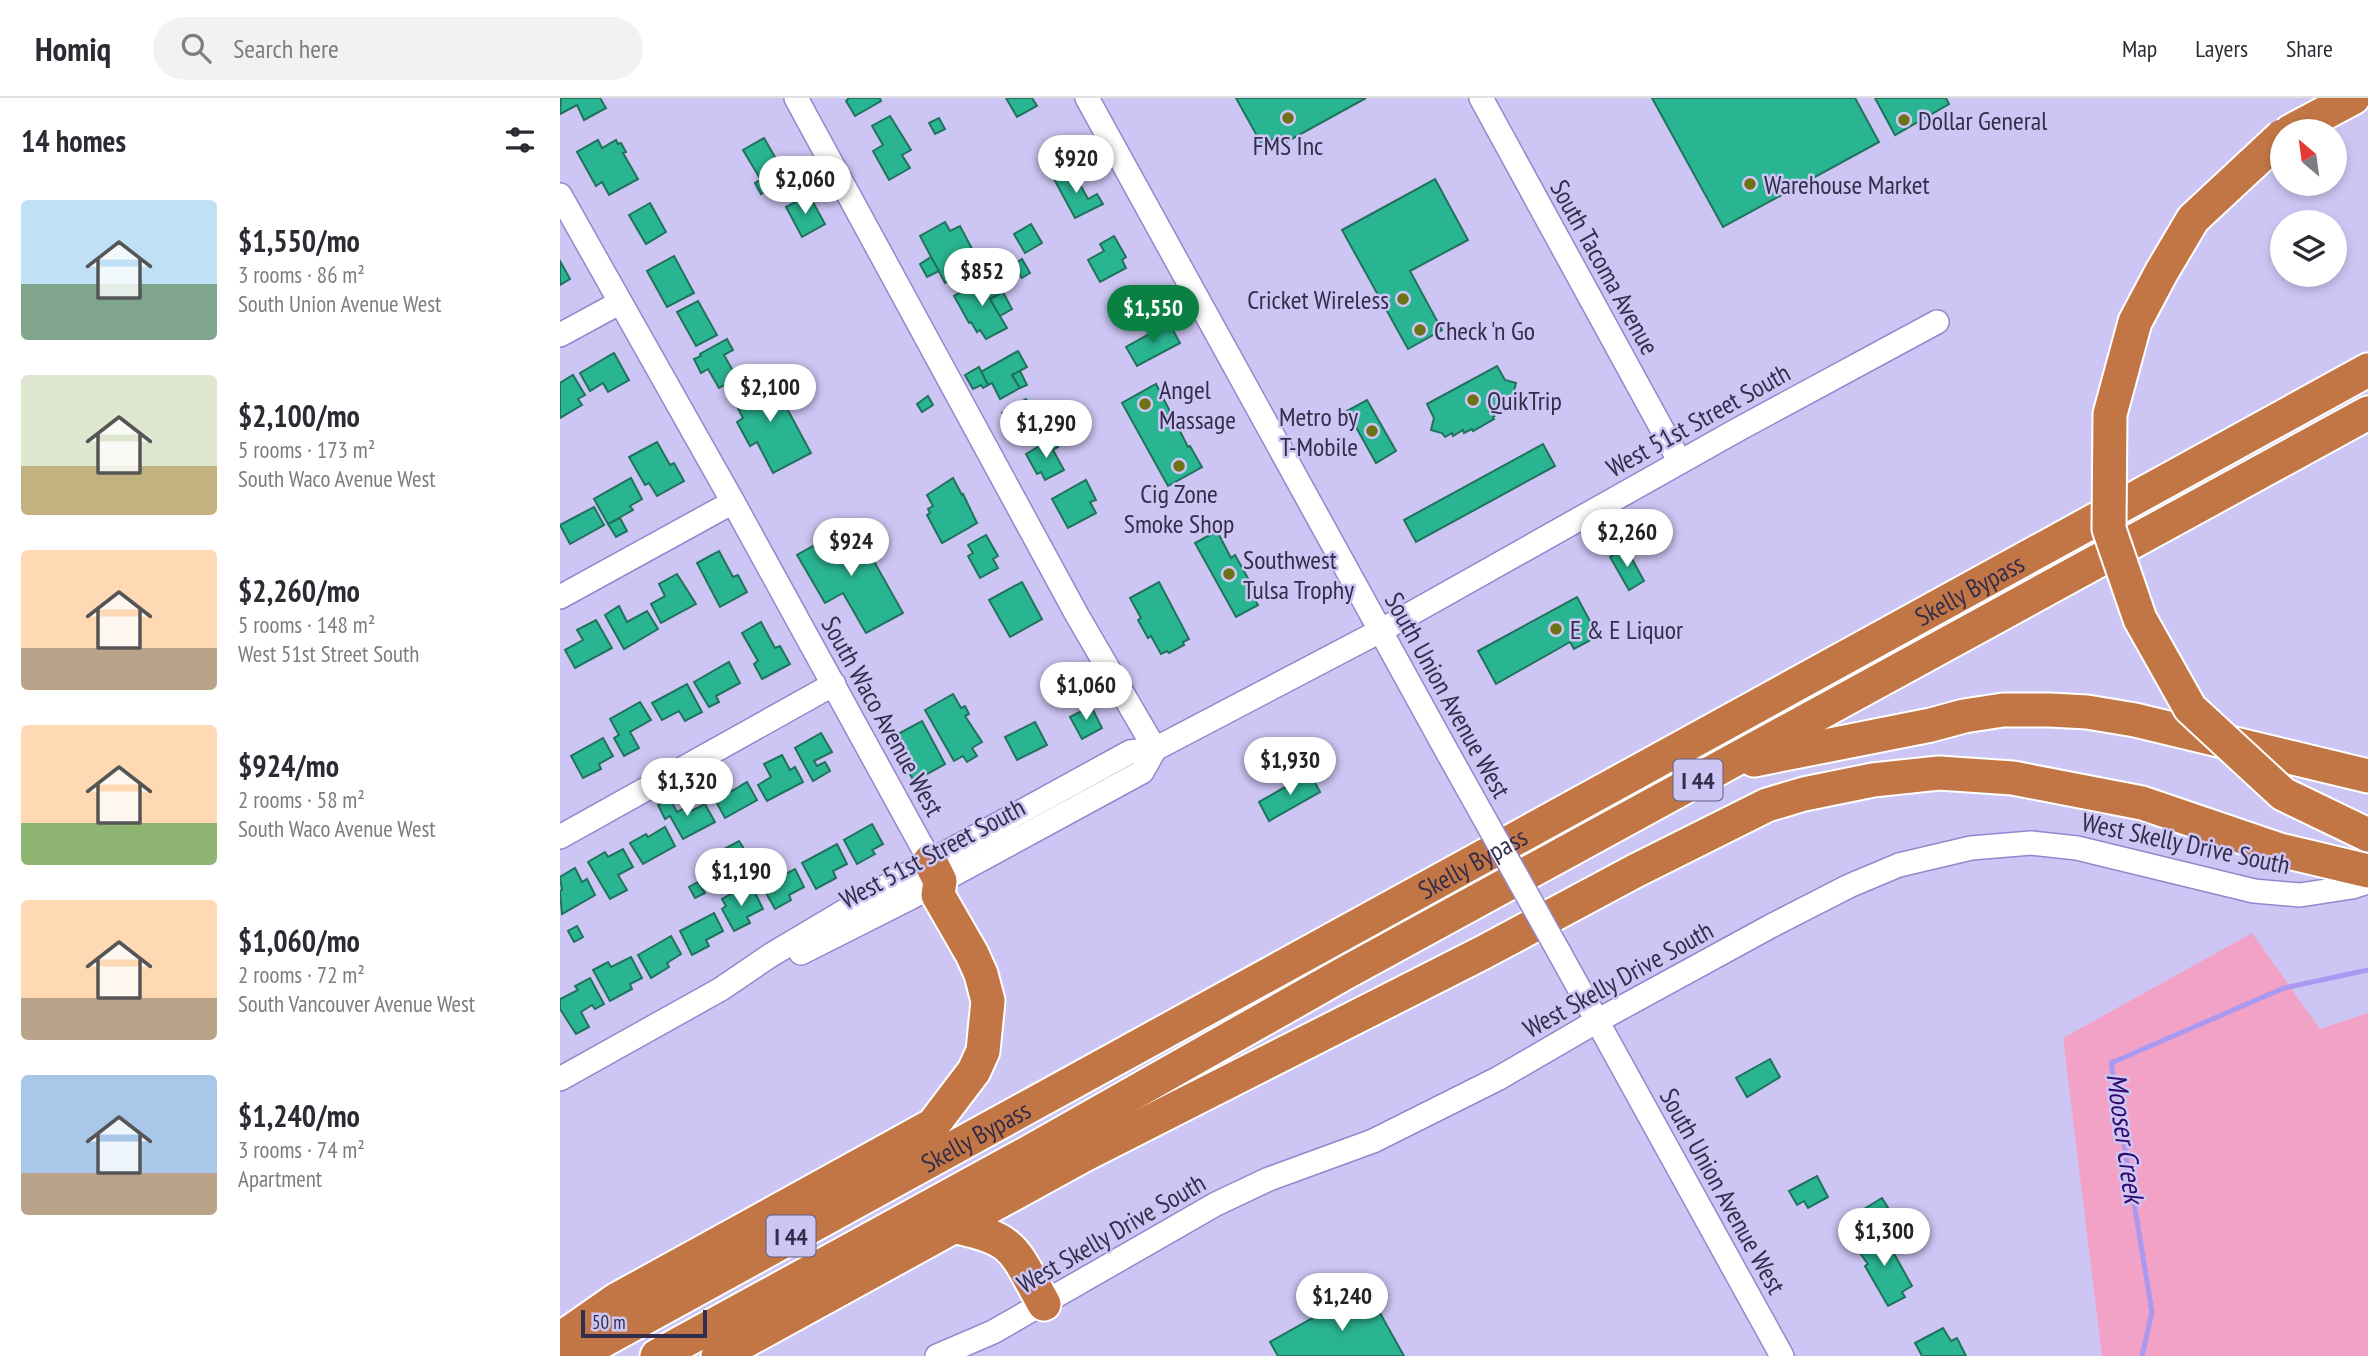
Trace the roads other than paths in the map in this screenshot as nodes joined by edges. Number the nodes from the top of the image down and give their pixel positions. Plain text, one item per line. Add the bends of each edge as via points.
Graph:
1 (796, 98) edge
2 (1087, 98) edge
3 (1481, 98) edge
4 (2353, 98) edge
5 (2314, 119) edge
6 (2270, 147) edge
7 (560, 195) edge
8 (619, 303) junction
9 (1937, 322) dead end
10 (560, 335) edge
11 (2362, 372) edge
12 (2368, 413) edge
13 (1680, 463) junction
14 (733, 502) junction
15 (560, 597) edge
16 (1380, 631) junction
17 (834, 684) junction
18 (1155, 749) junction
19 (1724, 766) junction
20 (2368, 776) edge
21 (2368, 835) edge
22 (560, 837) edge
23 (935, 871) junction
24 (2368, 871) edge
25 (2368, 882) edge
26 (1597, 1021) junction
27 (560, 1079) edge
28 (952, 1226) junction
29 (1044, 1304) junction
30 (560, 1339) edge
31 (575, 1356) edge
32 (657, 1356) edge
33 (718, 1356) edge
34 (937, 1356) edge
35 (1782, 1356) edge

1 - 18 street
2 - 16 street, South Union Avenue West
3 - 13 street, South Tacoma Avenue
4 - 5 highway
6 - 21 highway, bridge via 2193,219 2135,322 2110,414 2109,529 2140,619 2190,708 2283,794
7 - 8 street, South Waco Avenue West
8 - 10 street
8 - 14 street, South Waco Avenue West
9 - 13 street, West 51st Street South
11 - 31 highway, Skelly Bypass / I 44
12 - 19 highway, Skelly Bypass / I 44
13 - 16 street, West 51st Street South
14 - 15 street
14 - 17 street, South Waco Avenue West
16 - 18 street, West 51st Street South
16 - 26 street, South Union Avenue West, bridge
17 - 22 street
17 - 23 street, South Waco Avenue West
18 - 23 street, West 51st Street South via 1130,751
19 - 20 highway via 1964,716 2050,710 2135,720
19 - 32 highway, Skelly Bypass / I 44
23 - 27 street, West 51st Street South via 771,956
23 - 30 highway via 938,894 972,954 988,1002 983,1051 974,1071 933,1125 616,1300
24 - 28 highway via 2280,850 2143,803 2013,778 1939,773 1804,794 1767,805 1586,896
25 - 26 street, West Skelly Drive South via 2301,895 2277,893 2077,848 2031,843 1971,848 1899,865 1849,886
26 - 29 street, West Skelly Drive South via 1499,1078 1373,1141 1216,1204
26 - 35 street, South Union Avenue West
28 - 29 highway via 1004,1242 1016,1253
28 - 33 highway
29 - 34 street, West Skelly Drive South

